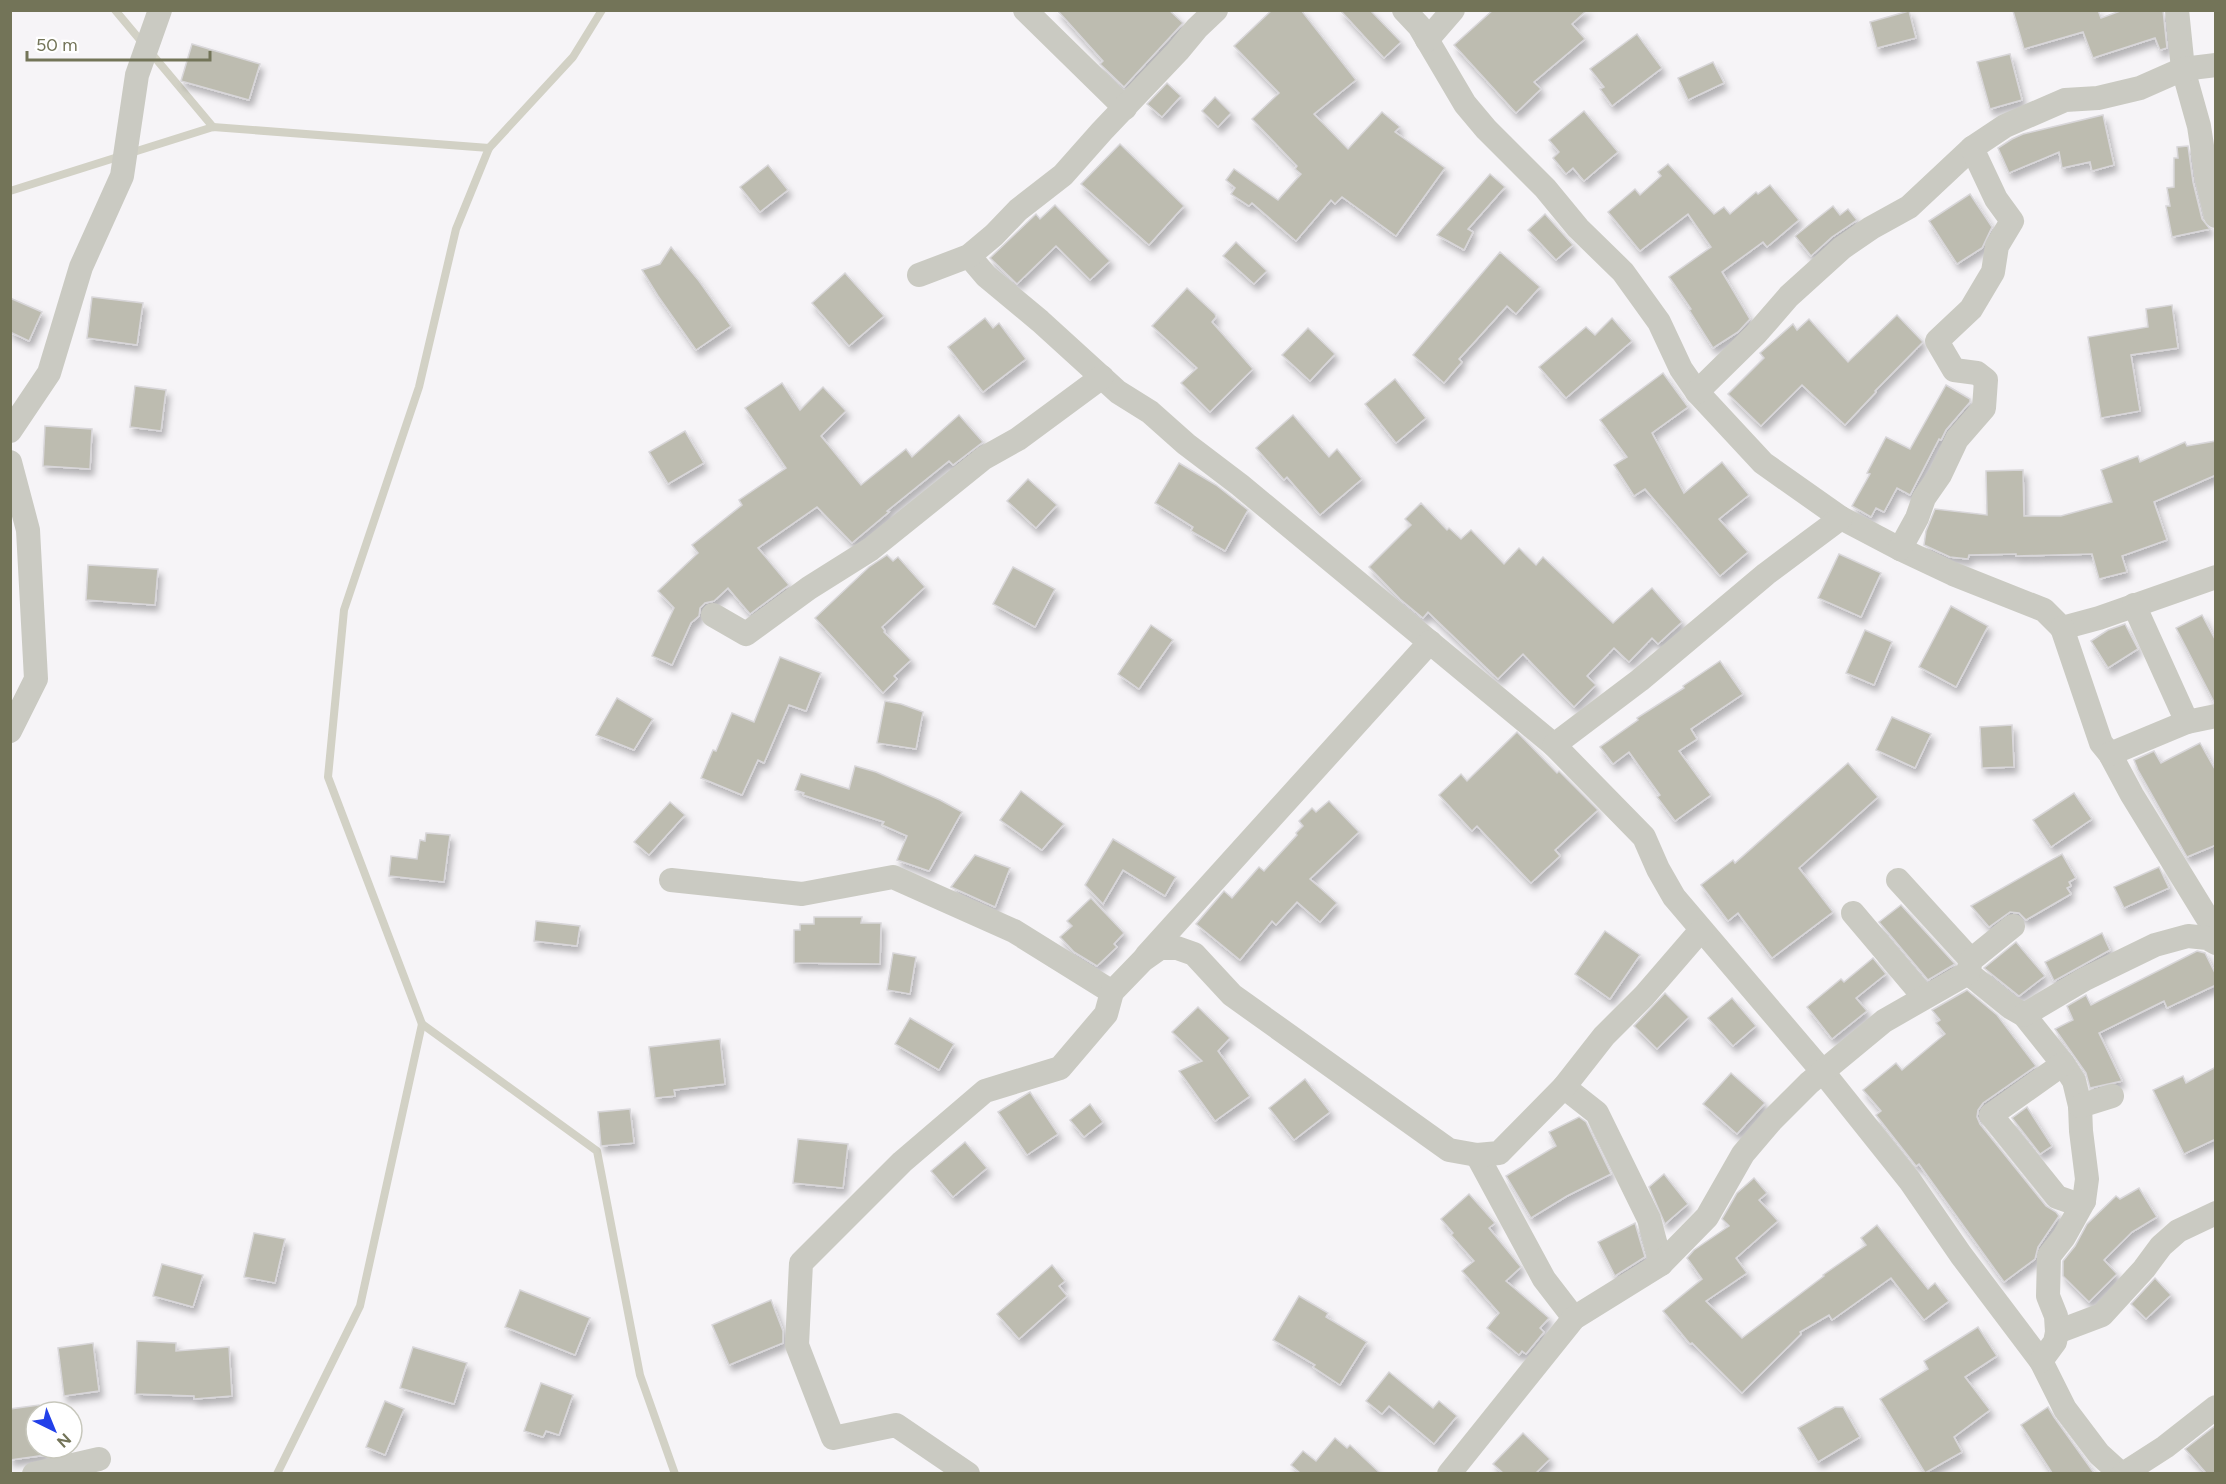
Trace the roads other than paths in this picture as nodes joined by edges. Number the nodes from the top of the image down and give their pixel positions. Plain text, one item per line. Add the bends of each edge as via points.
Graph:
1 (1025, 10) edge
2 (1216, 10) edge
3 (1404, 10) edge
4 (1454, 10) edge
5 (2176, 10) edge
6 (159, 12) edge
7 (1427, 40) junction
8 (2216, 65) edge
9 (2184, 69) junction
10 (1125, 108) junction
11 (1972, 148) junction
12 (2216, 216) edge
13 (969, 256) junction
14 (919, 275) dead end
15 (1102, 377) junction
16 (1697, 392) junction
17 (10, 431) edge
18 (10, 462) edge
19 (1841, 518) junction
20 (1900, 549) junction
21 (2216, 577) edge
22 (2134, 605) junction
23 (714, 615) dead end
24 (2062, 628) junction
25 (1430, 642) junction
26 (2216, 716) edge
27 (2187, 722) junction
28 (10, 731) edge
29 (1554, 745) junction
30 (2110, 754) junction
31 (671, 880) dead end
32 (1898, 880) dead end
33 (1853, 913) dead end
34 (2013, 926) dead end
35 (1701, 930) junction
36 (2216, 932) edge
37 (2216, 943) edge
38 (1143, 960) junction
39 (1970, 966) junction
40 (1112, 992) junction
41 (1924, 997) junction
42 (2025, 1016) junction
43 (2063, 1064) junction
44 (1822, 1072) junction
45 (1564, 1087) junction
46 (2112, 1096) dead end
47 (2080, 1106) junction
48 (1477, 1155) junction
49 (2084, 1201) junction
50 (2216, 1213) edge
51 (1661, 1264) junction
52 (1574, 1318) junction
53 (2057, 1332) junction
54 (2041, 1361) junction
55 (2216, 1407) edge
56 (99, 1459) dead end
57 (34, 1473) edge
58 (968, 1473) edge
59 (1449, 1473) edge
60 (2122, 1473) edge

1 - 10 street
2 - 10 street
3 - 7 street
4 - 7 street
5 - 9 street
6 - 17 street via 137,75 122,176 81,267 49,373
7 - 16 street via 1465,104 1486,129 1623,272 1659,322 1681,369
8 - 9 street
9 - 11 street via 2140,88 2098,98 2065,100 2005,126
9 - 12 street
10 - 13 street via 1063,175
11 - 16 street via 1909,207 1842,248
11 - 20 street via 1996,200 2012,220 1996,246 1993,272 1971,309 1937,341 1954,370 1977,373 1986,380 1984,408 1957,439
13 - 14 street
13 - 15 street
15 - 23 street via 1018,439 984,458 871,549 746,634
15 - 25 street
16 - 19 street via 1763,463
18 - 28 street via 28,530 36,679
19 - 20 street
19 - 29 street
20 - 24 street via 2044,609
21 - 22 street
22 - 24 street
22 - 27 street
24 - 30 street via 2101,743
25 - 29 street
25 - 38 street
26 - 27 street
27 - 30 street
29 - 35 street via 1644,837 1674,897
30 - 36 street
31 - 40 street via 802,894 893,877 1014,931
32 - 39 street
33 - 41 street
34 - 39 street
35 - 44 street
35 - 45 street via 1604,1036
37 - 42 street via 2188,936 2155,945 2085,979
38 - 40 street
38 - 48 street via 1160,948 1194,954 1232,996 1449,1150
39 - 41 street
39 - 42 street via 2010,1007
40 - 58 street via 1106,1014 1060,1068 985,1090 902,1162 801,1263 797,1345 833,1438 896,1425
41 - 44 street via 1884,1021
42 - 43 street
43 - 47 street via 2074,1081
43 - 49 street via 1991,1115 2057,1197 2074,1203
44 - 51 street via 1743,1154 1707,1217
44 - 54 street via 1910,1181
45 - 48 street via 1499,1153
45 - 51 street via 1597,1113 1649,1219
46 - 47 street
47 - 49 street via 2087,1179
48 - 52 street via 1544,1280
49 - 53 street via 2049,1256 2048,1296
50 - 53 street via 2178,1231 2161,1246 2102,1315
51 - 52 street
52 - 59 street
53 - 54 street via 2055,1342
54 - 60 street via 2065,1409 2099,1454
55 - 60 street via 2165,1447
56 - 57 street

